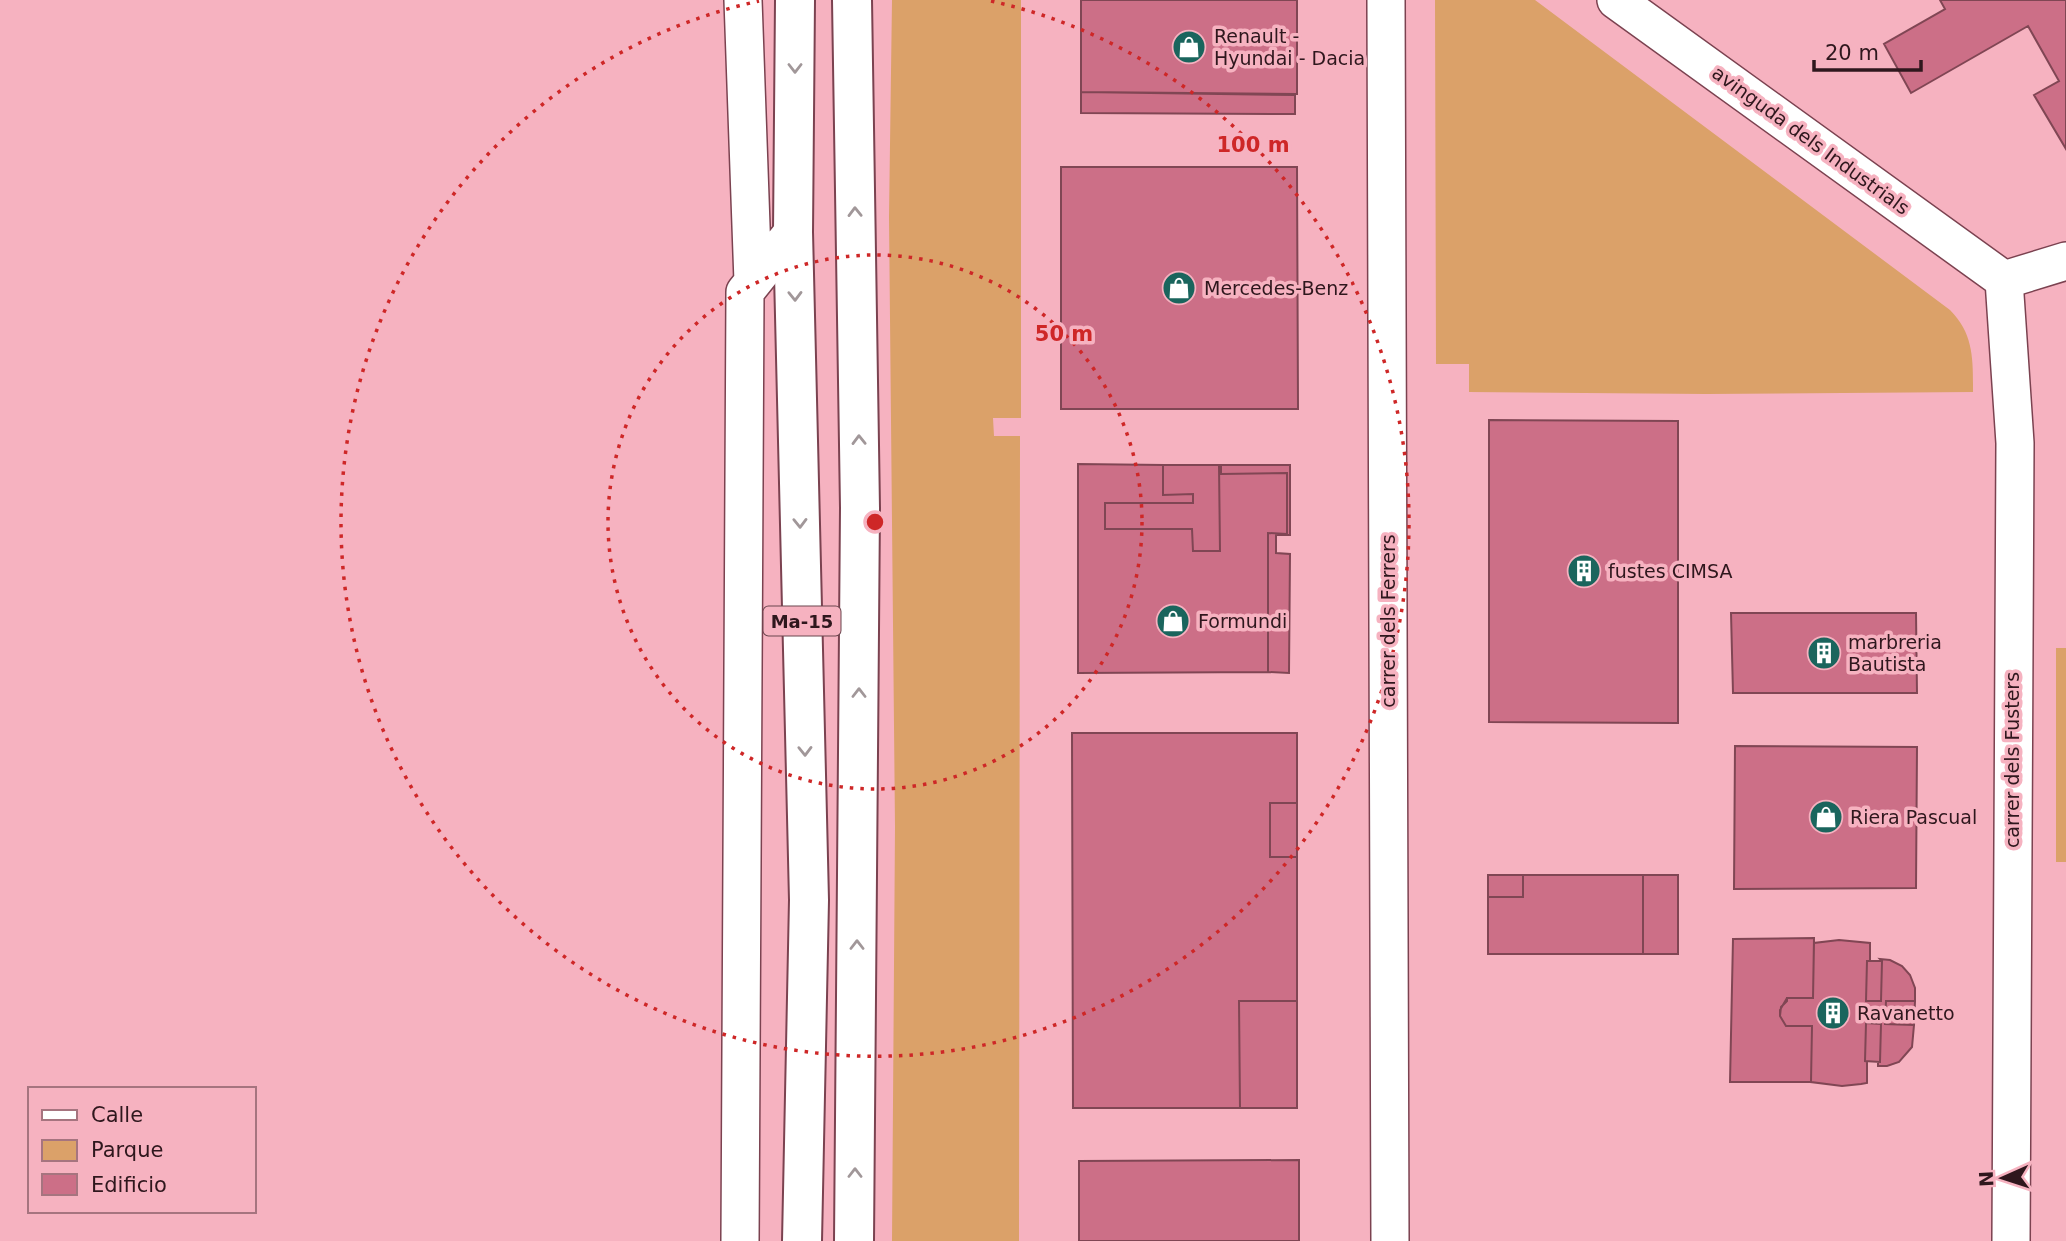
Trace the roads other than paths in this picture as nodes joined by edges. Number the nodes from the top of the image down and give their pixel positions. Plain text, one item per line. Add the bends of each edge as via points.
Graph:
1 (743, 0) edge
2 (795, 0) edge
3 (852, 0) edge
4 (1386, 0) edge
5 (1616, 0) edge
6 (793, 232) junction
7 (2066, 261) edge
8 (2004, 280) junction
9 (753, 282) junction
10 (740, 1241) edge
11 (802, 1241) edge
12 (854, 1241) edge
13 (1390, 1241) edge
14 (2011, 1241) edge

1 - 9 street
2 -> 6 highway, Ma-15
12 -> 3 highway, Ma-15 via 860,508
4 - 13 street, carrer dels Ferrers
5 - 8 street, avinguda dels Industrials
6 - 9 street
6 -> 11 highway, Ma-15 via 809,900
7 - 8 street
8 - 14 street, carrer dels Fusters via 2015,443
9 - 10 street via 745,292

